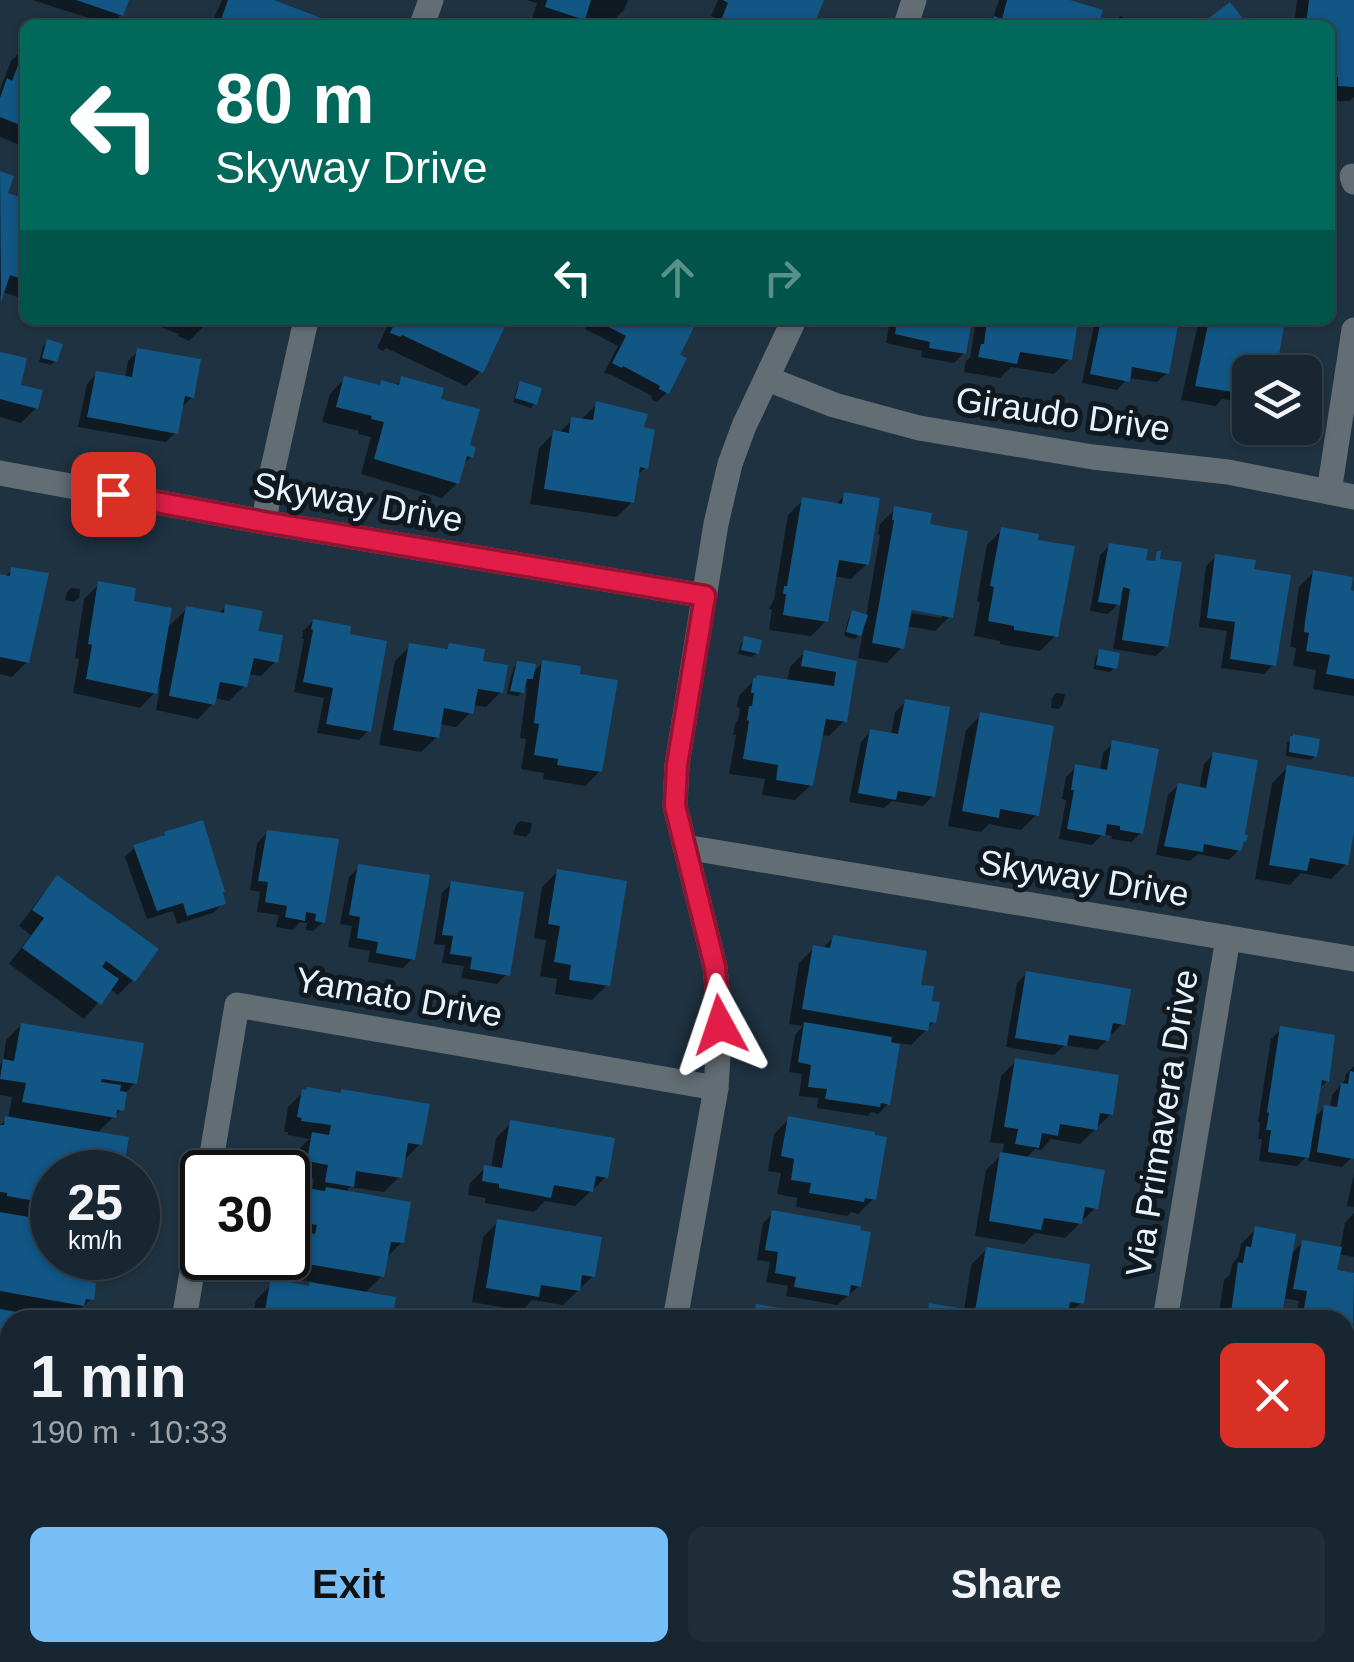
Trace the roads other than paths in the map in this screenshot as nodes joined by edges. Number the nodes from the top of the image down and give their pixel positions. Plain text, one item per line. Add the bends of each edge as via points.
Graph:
1 (305, 325) edge
2 (792, 325) edge
3 (1354, 330) edge
4 (768, 378) junction
5 (0, 472) edge
6 (1341, 494) edge
7 (264, 522) junction
8 (705, 596) junction
9 (685, 847) junction
10 (1228, 938) junction
11 (1354, 959) edge
12 (716, 1088) junction
13 (213, 1150) edge
14 (191, 1280) edge
15 (186, 1310) edge
16 (677, 1310) edge
17 (1168, 1310) edge

1 - 7 street
2 - 4 street
3 - 6 street
4 - 6 street, Giraudo Drive via 919,428
4 - 8 street via 730,464
5 - 7 street, Skyway Drive
7 - 8 street, Skyway Drive
8 - 9 street via 677,765 675,806
9 - 10 street, Skyway Drive
9 - 12 street via 715,967
10 - 11 street, Skyway Drive
10 - 17 street, Via Primavera Drive
12 - 13 street, Yamato Drive via 237,1004
12 - 16 street
14 - 15 street

